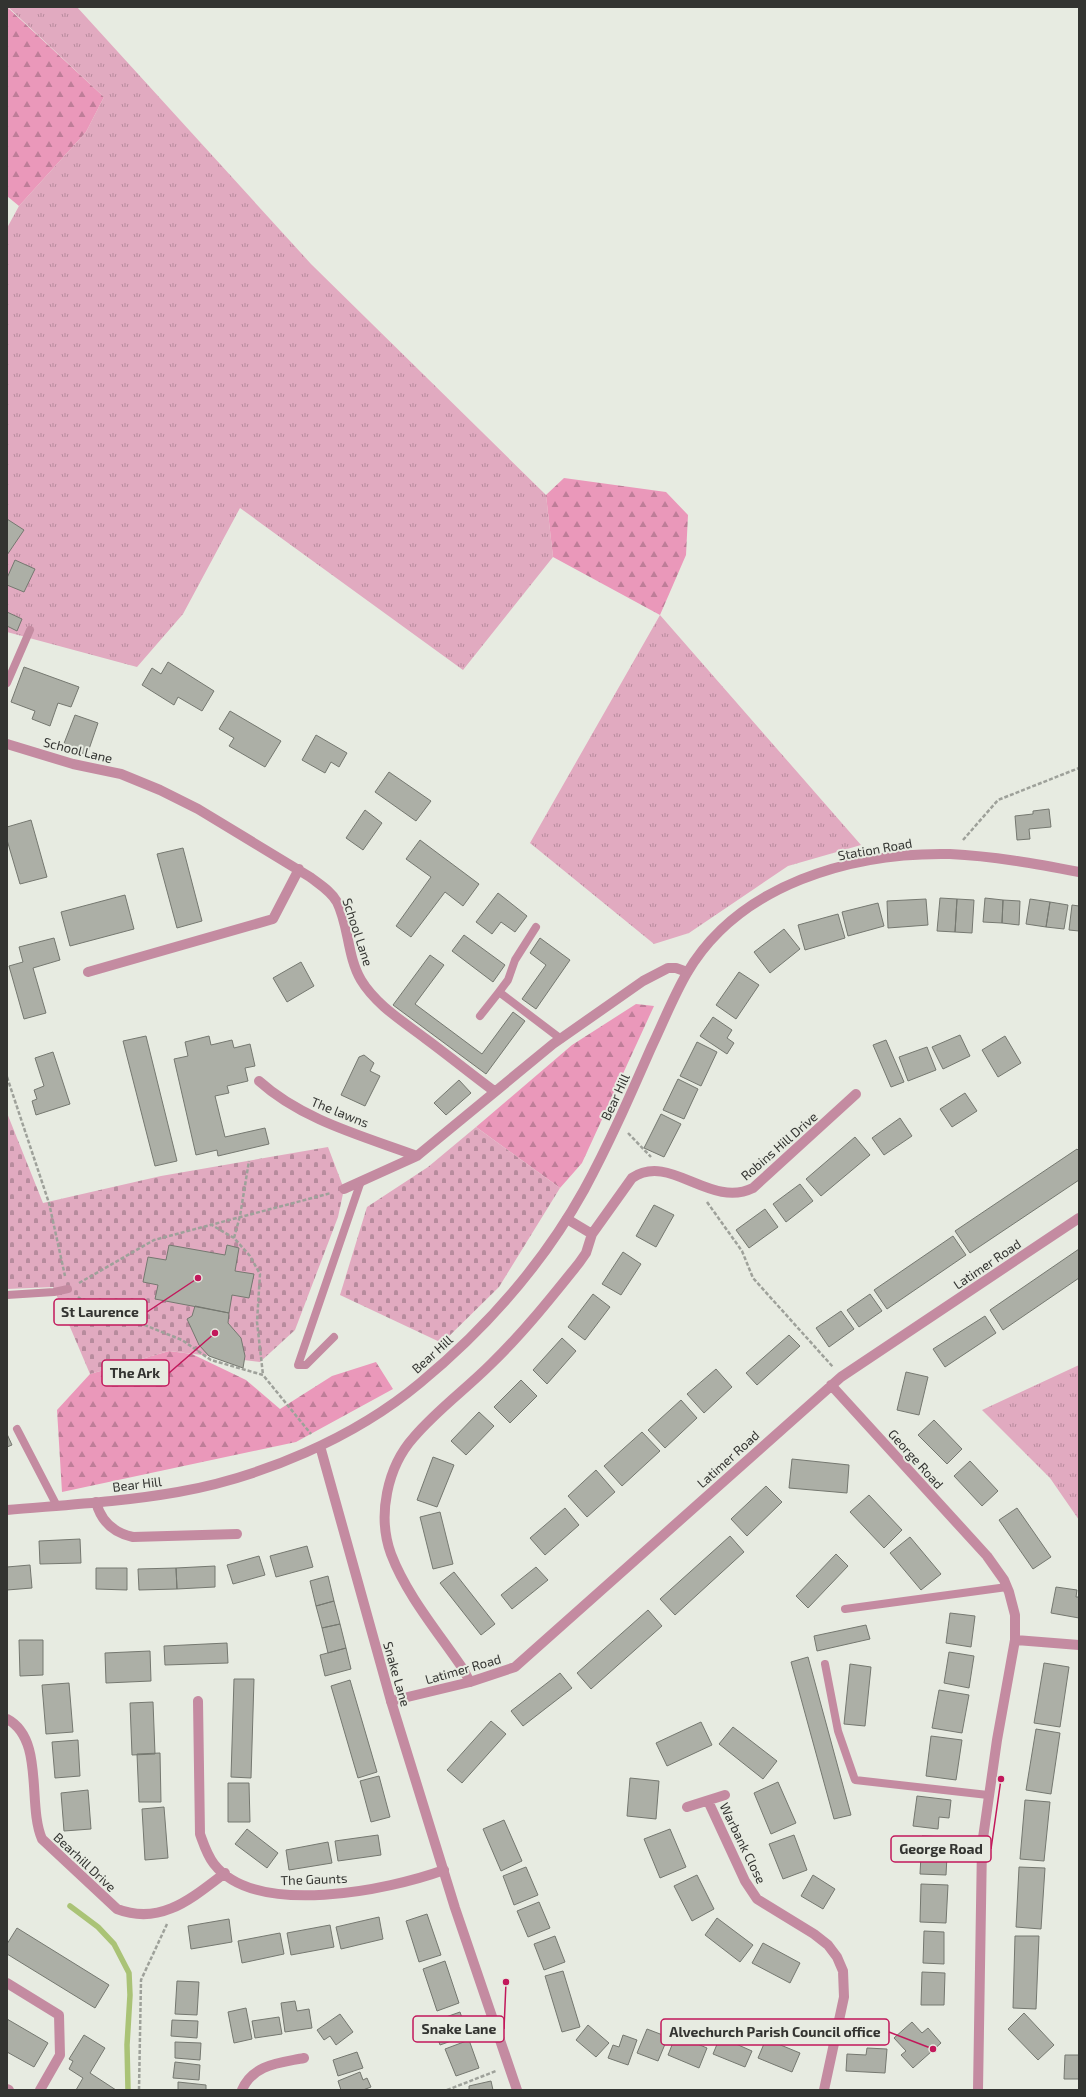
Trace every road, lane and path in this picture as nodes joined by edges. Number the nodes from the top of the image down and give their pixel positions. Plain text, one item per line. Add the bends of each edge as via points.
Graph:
1 (30, 630) dead end
2 (7, 683) edge
3 (7, 744) edge
4 (1079, 768) edge
5 (951, 854) junction
6 (299, 869) junction
7 (1079, 872) edge
8 (536, 927) dead end
9 (88, 972) dead end
10 (687, 972) junction
11 (499, 992) junction
12 (480, 1016) dead end
13 (561, 1039) junction
14 (7, 1077) edge
15 (259, 1080) dead end
16 (494, 1092) junction
17 (856, 1094) dead end
18 (618, 1122) junction
19 (417, 1156) junction
20 (249, 1161) dead end
21 (665, 1172) junction
22 (361, 1182) junction
23 (694, 1183) junction
24 (344, 1189) joint
25 (240, 1216) junction
26 (1079, 1218) edge
27 (567, 1219) junction
28 (209, 1224) junction
29 (592, 1234) junction
30 (234, 1238) junction
31 (68, 1289) junction
32 (7, 1295) edge
33 (334, 1337) dead end
34 (263, 1374) junction
35 (841, 1377) junction
36 (831, 1385) junction
37 (17, 1429) dead end
38 (320, 1446) junction
39 (96, 1502) junction
40 (56, 1506) junction
41 (7, 1510) edge
42 (237, 1534) dead end
43 (1007, 1587) junction
44 (845, 1609) dead end
45 (1015, 1640) junction
46 (1079, 1645) edge
47 (825, 1664) dead end
48 (470, 1682) junction
49 (198, 1701) dead end
50 (391, 1701) junction
51 (7, 1719) edge
52 (725, 1795) dead end
53 (988, 1795) junction
54 (708, 1801) junction
55 (687, 1807) dead end
56 (444, 1870) junction
57 (224, 1873) junction
58 (175, 1907) junction
59 (7, 1983) edge
60 (304, 2058) dead end
61 (510, 2066) junction
62 (40, 2090) edge
63 (139, 2090) edge
64 (242, 2090) edge
65 (447, 2090) edge
66 (517, 2090) edge
67 (824, 2090) edge
68 (978, 2090) edge

1 - 2 lane
3 - 6 street, School Lane via 73,764 120,774 153,786 198,809
4 - 5 path via 998,800
5 - 7 street, Station Road
5 - 10 street, Station Road via 860,862 802,879 769,893 739,913 706,946
6 - 9 street via 273,919
6 - 16 street, School Lane via 325,888 336,901 354,964 370,993 394,1015
8 - 11 lane
10 - 13 street via 676,968 661,970
10 - 18 street, Bear Hill
11 - 12 lane
11 - 13 lane
13 - 16 street
14 - 31 path via 49,1203
15 - 19 street, The lawns via 276,1096 311,1116
16 - 19 street
17 - 23 street, Robins Hill Drive via 753,1188 740,1193 725,1193
18 - 21 path
18 - 27 street, Bear Hill
19 - 22 street
20 - 25 path
21 - 23 street, Robins Hill Drive
21 - 29 street, Robins Hill Drive via 648,1170 632,1178
22 - 24 street
22 - 33 lane via 298,1365 306,1365
23 - 35 path via 742,1251 753,1278
24 - 25 path
25 - 28 path
25 - 30 path
26 - 35 street, Latimer Road
27 - 29 street
27 - 38 street, Bear Hill via 513,1292 451,1355 419,1384 394,1402
28 - 30 path
28 - 31 path via 154,1240
29 - 48 street, Robins Hill Drive via 586,1253 579,1264 531,1322 492,1364 413,1438 396,1466 387,1493 385,1522 391,1553 398,1570
30 - 34 path via 250,1256 260,1274 256,1322
31 - 32 lane
31 - 34 path via 82,1300 182,1340 211,1360
34 - 38 path
35 - 36 street, Latimer Road
36 - 43 street, George Road via 987,1556
36 - 48 street, Latimer Road via 523,1661 506,1671
37 - 40 lane
38 - 39 street, Bear Hill via 249,1474 211,1485 180,1492
38 - 50 street, Snake Lane
39 - 40 street, Bear Hill
39 - 42 street via 98,1511 108,1524 124,1535 133,1537
40 - 41 street, Bear Hill
43 - 44 lane
43 - 45 street, George Road via 1015,1615
45 - 46 street
45 - 53 street, George Road
47 - 53 lane via 838,1731 855,1780
48 - 50 street, Latimer Road
49 - 57 street, The Gaunts via 200,1834 206,1852
50 - 56 street, Snake Lane
51 - 58 street, Bearhill Drive via 19,1728 28,1746 37,1824 45,1843 117,1909 130,1914 146,1915
52 - 54 street, Warbank Close
53 - 68 street, George Road via 982,1845
54 - 55 street, Warbank Close
54 - 67 street, Warbank Close via 745,1881 757,1899 828,1945 843,1971 844,1997
56 - 57 street, The Gaunts via 414,1881 358,1890 289,1896 259,1892 236,1882
56 - 61 street, Snake Lane
57 - 58 street, Bearhill Drive
58 - 63 path via 141,1980
59 - 62 street via 60,2015 60,2055
60 - 64 street via 265,2066 251,2075
61 - 65 path
61 - 66 street, Snake Lane

